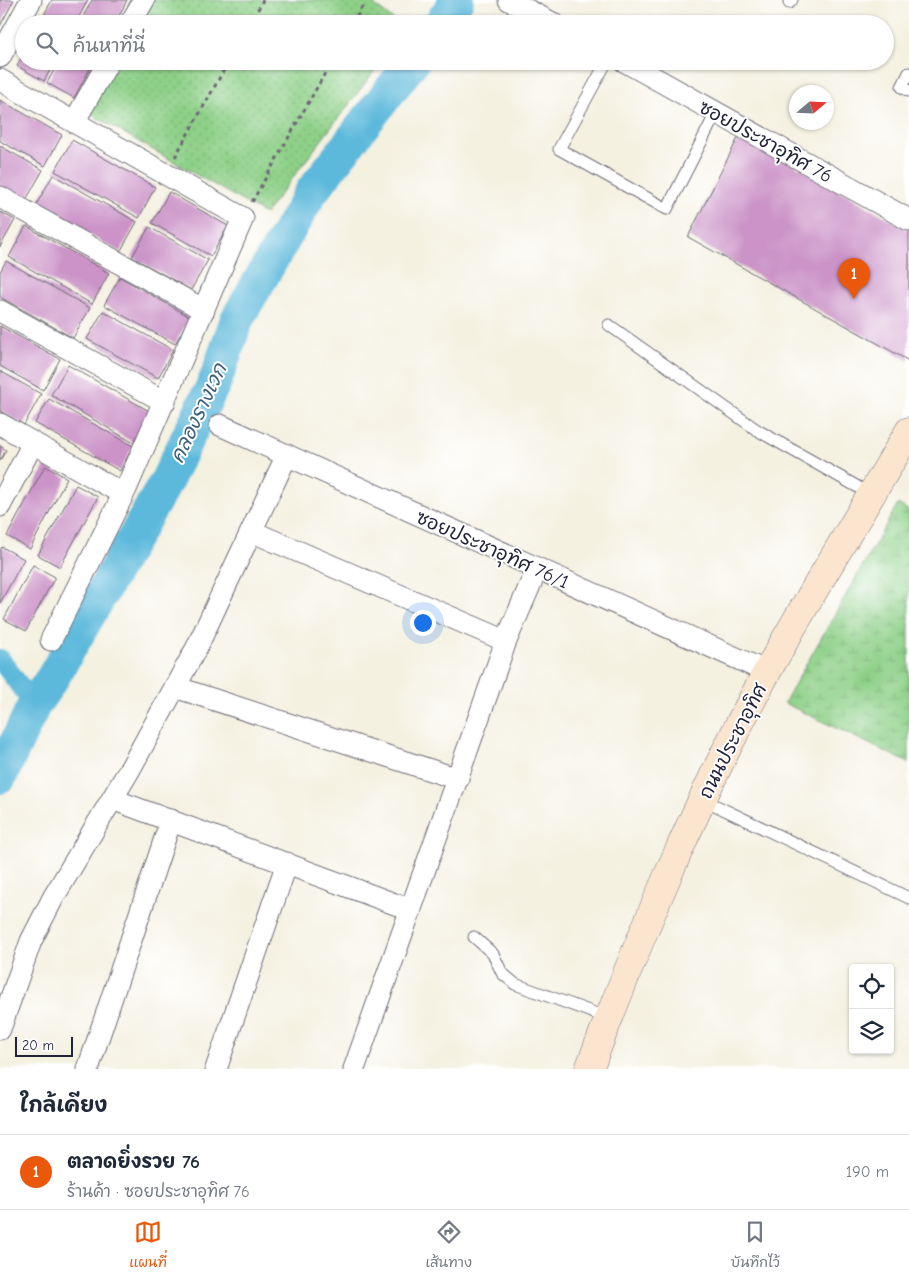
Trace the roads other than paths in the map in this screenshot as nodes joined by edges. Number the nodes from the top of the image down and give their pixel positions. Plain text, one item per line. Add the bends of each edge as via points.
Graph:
1 (31, 0) edge
2 (144, 0) edge
3 (509, 0) edge
4 (23, 15) edge
5 (135, 15) edge
6 (537, 15) edge
7 (15, 29) edge
8 (0, 57) edge
9 (103, 70) edge
10 (602, 70) edge
11 (640, 70) edge
12 (909, 73) edge
13 (0, 80) edge
14 (909, 91) edge
15 (716, 113) junction
16 (74, 122) junction
17 (0, 197) edge
18 (909, 220) edge
19 (204, 310) junction
20 (0, 311) edge
21 (609, 325) dead end
22 (165, 402) junction
23 (0, 424) edge
24 (220, 425) dead end
25 (909, 431) edge
26 (34, 443) junction
27 (287, 455) junction
28 (123, 494) junction
29 (872, 495) junction
30 (0, 506) edge
31 (253, 532) junction
32 (538, 569) junction
33 (51, 640) dead end
34 (506, 641) junction
35 (767, 672) junction
36 (175, 687) junction
37 (458, 780) junction
38 (112, 799) junction
39 (702, 799) junction
40 (171, 820) junction
41 (287, 863) junction
42 (909, 898) edge
43 (411, 910) junction
44 (474, 937) dead end
45 (608, 1018) junction
46 (0, 1029) edge
47 (88, 1069) edge
48 (216, 1069) edge
49 (354, 1069) edge
50 (589, 1069) edge

1 - 4 street
2 - 5 street
3 - 6 street
7 - 8 street
9 - 16 street
10 - 15 lane via 559,149 667,209
11 - 15 street, ซอยประชาอุทิศ 76
12 - 14 lane via 902,87
13 - 16 street
15 - 18 street, ซอยประชาอุทิศ 76
16 - 19 street via 243,218
17 - 19 street
19 - 22 street
20 - 22 street
21 - 29 lane via 757,430
22 - 28 street
23 - 26 street
24 - 27 street, ซอยประชาอุทิศ 76/1
25 - 29 main road, ถนนประชาอุทิศ via 898,457
26 - 28 street
26 - 30 street
27 - 31 street
27 - 32 street, ซอยประชาอุทิศ 76/1
28 - 33 street
29 - 35 main road, ถนนประชาอุทิศ
31 - 34 street
31 - 36 street
32 - 34 street
32 - 35 street, ซอยประชาอุทิศ 76/1
34 - 37 street
35 - 39 main road, ถนนประชาอุทิศ
36 - 37 street
36 - 38 street
37 - 43 street
38 - 40 street
38 - 46 street via 31,941
39 - 42 lane
39 - 45 main road, ถนนประชาอุทิศ via 656,899
40 - 41 street
40 - 47 street
41 - 43 street
41 - 48 street
43 - 49 street
44 - 45 lane via 493,954 502,973 514,984
45 - 50 main road, ถนนประชาอุทิศ

